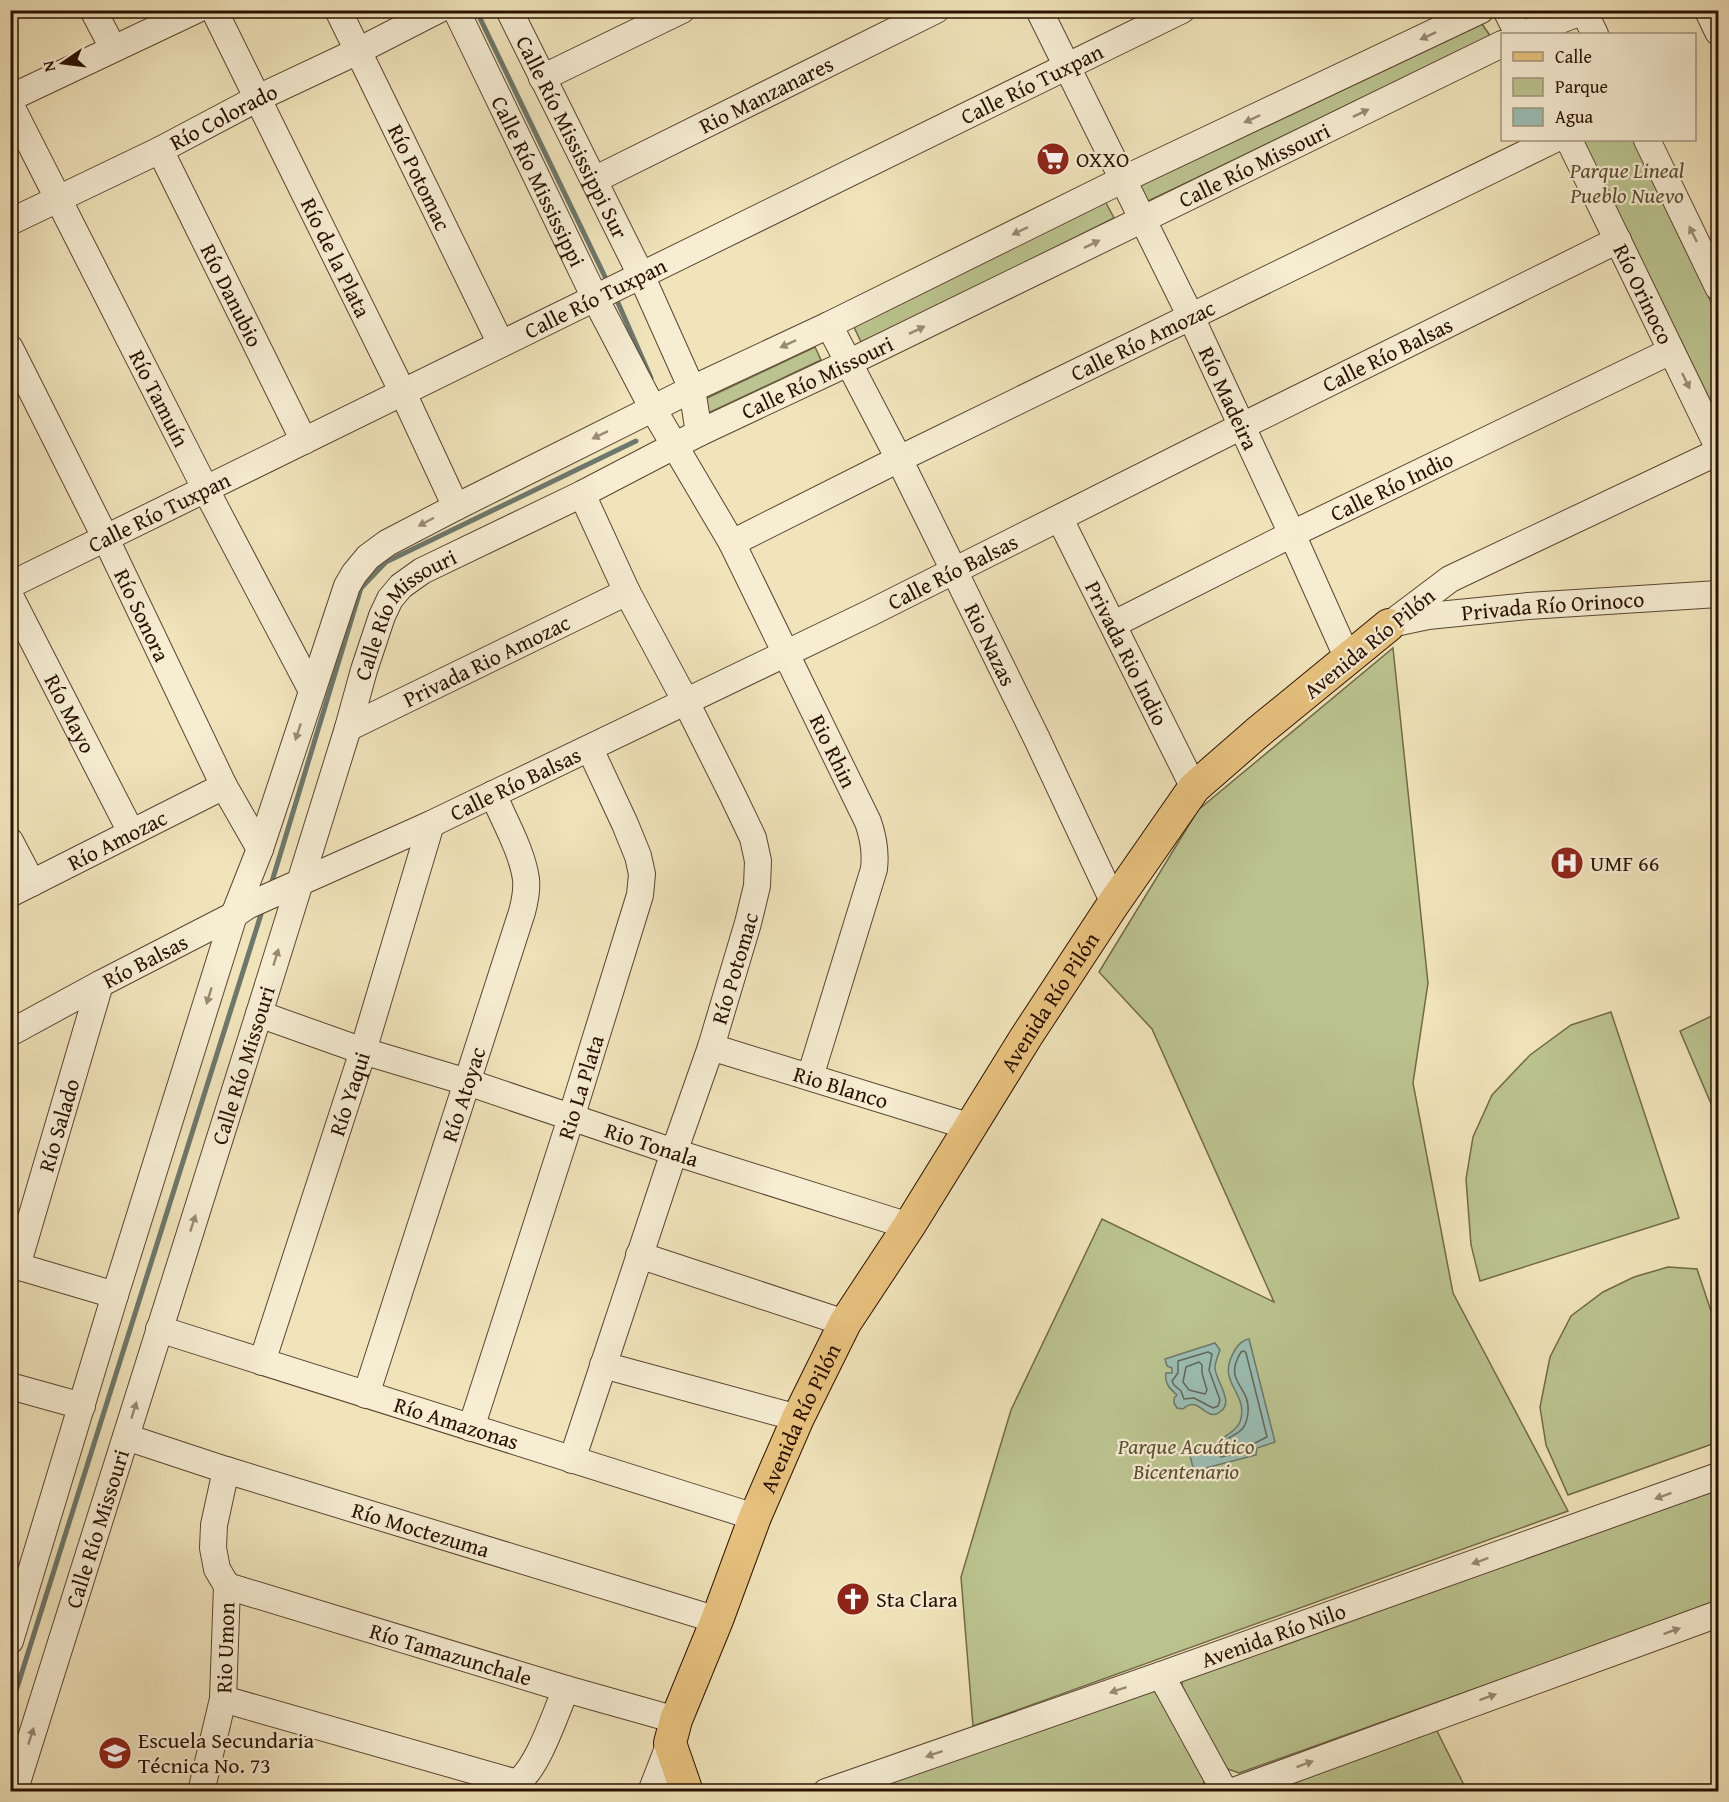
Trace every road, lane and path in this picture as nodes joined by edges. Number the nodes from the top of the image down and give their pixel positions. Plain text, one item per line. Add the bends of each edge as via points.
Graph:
1 (93, 10) edge
2 (195, 10) edge
3 (214, 10) edge
4 (338, 10) edge
5 (438, 10) edge
6 (456, 10) edge
7 (509, 10) edge
8 (682, 10) edge
9 (936, 10) edge
10 (1038, 10) edge
11 (1182, 10) edge
12 (1481, 10) edge
13 (1506, 10) edge
14 (1707, 10) edge
15 (1585, 11) edge
16 (1719, 11) edge
17 (1719, 32) edge
18 (1518, 33) edge
19 (1526, 33) edge
20 (1595, 33) edge
21 (1501, 45) edge
22 (113, 48) junction
23 (358, 51) junction
24 (1066, 67) junction
25 (542, 78) junction
26 (10, 98) edge
27 (258, 98) junction
28 (10, 104) edge
29 (1551, 141) edge
30 (1569, 141) edge
31 (1647, 141) edge
32 (160, 150) junction
33 (594, 180) junction
34 (1122, 180) junction
35 (58, 199) junction
36 (1142, 220) junction
37 (10, 222) edge
38 (1618, 240) junction
39 (637, 277) junction
40 (1719, 287) edge
41 (602, 294) junction
42 (1191, 317) junction
43 (829, 325) junction
44 (501, 344) junction
45 (10, 348) edge
46 (1671, 351) junction
47 (848, 363) junction
48 (692, 389) junction
49 (403, 393) junction
50 (653, 409) junction
51 (1242, 426) junction
52 (699, 433) junction
53 (304, 441) junction
54 (675, 447) junction
55 (1719, 450) edge
56 (899, 459) junction
57 (206, 490) junction
58 (582, 494) junction
59 (456, 507) junction
60 (1060, 519) junction
61 (1292, 534) junction
62 (105, 537) junction
63 (732, 543) junction
64 (954, 571) junction
65 (10, 585) edge
66 (627, 592) junction
67 (1719, 594) edge
68 (10, 596) edge
69 (1114, 624) junction
70 (1389, 625) junction
71 (785, 654) junction
72 (1348, 659) junction
73 (312, 691) junction
74 (686, 702) junction
75 (348, 728) junction
76 (590, 749) junction
77 (224, 786) junction
78 (1194, 788) junction
79 (493, 794) junction
80 (431, 824) junction
81 (130, 832) junction
82 (10, 841) edge
83 (260, 849) junction
84 (290, 887) junction
85 (21, 888) edge
86 (1114, 903) junction
87 (241, 910) junction
88 (100, 984) junction
89 (259, 1014) junction
90 (10, 1033) edge
91 (711, 1047) junction
92 (363, 1051) junction
93 (810, 1077) junction
94 (467, 1082) junction
95 (571, 1118) junction
96 (971, 1127) junction
97 (674, 1152) junction
98 (909, 1226) junction
99 (639, 1255) junction
100 (14, 1265) edge
101 (114, 1295) junction
102 (845, 1323) junction
103 (159, 1329) junction
104 (262, 1362) junction
105 (603, 1365) junction
106 (10, 1386) edge
107 (366, 1395) junction
108 (82, 1406) junction
109 (798, 1418) junction
110 (471, 1428) junction
111 (126, 1437) junction
112 (572, 1460) junction
113 (226, 1470) junction
114 (1719, 1476) edge
115 (755, 1517) junction
116 (227, 1586) junction
117 (1719, 1614) edge
118 (717, 1620) junction
119 (10, 1641) edge
120 (1161, 1675) junction
121 (566, 1689) junction
122 (223, 1699) junction
123 (673, 1731) junction
124 (517, 1783) junction
125 (14, 1791) edge
126 (201, 1791) edge
127 (493, 1791) edge
128 (651, 1791) edge
129 (687, 1791) edge
130 (826, 1791) edge
131 (1225, 1791) edge
132 (1231, 1791) edge

1 - 22 street
2 - 22 street
3 - 27 street, Río de la Plata
4 - 23 street, Río Potomac
5 - 23 street, Río Colorado
6 - 41 street, Calle Río Mississippi
7 - 25 street, Calle Río Mississippi Sur
8 - 25 street
9 - 33 street, Rio Manzanares
10 - 24 street, Río Madeira
11 - 24 street, Calle Río Tuxpan
12 -> 34 street, Calle Río Missouri
13 - 18 street
14 - 16 street
14 - 17 street
15 - 19 street
15 - 20 street
36 -> 21 street, Calle Río Missouri
22 - 26 street
23 - 27 street, Río Colorado
23 - 44 street, Río Potomac
24 - 34 street, Río Madeira
24 - 39 street, Calle Río Tuxpan
25 - 33 street, Calle Río Mississippi Sur
27 - 32 street, Río Colorado
27 - 49 street, Río de la Plata
28 - 35 street, Río Tamuín
29 - 42 street, Calle Río Amozac
30 - 38 street, Río Orinoco
40 -> 31 street
32 - 35 street, Río Colorado
32 - 53 street, Río Danubio
33 - 39 street, Calle Río Mississippi Sur
34 - 36 street, Río Madeira
34 -> 43 street, Calle Río Missouri
35 - 37 street, Río Colorado
35 - 57 street, Río Tamuín
36 - 42 street, Río Madeira
47 -> 36 street, Calle Río Missouri
38 - 46 street, Río Orinoco
38 - 51 street, Calle Río Balsas
39 - 41 street, Calle Río Tuxpan
39 - 48 street, Calle Río Mississippi Sur
41 - 44 street, Calle Río Tuxpan
41 - 50 street, Calle Río Mississippi
42 - 51 street, Río Madeira
42 - 56 street, Calle Río Amozac
43 - 47 street, Rio Nazas
43 -> 48 street, Calle Río Missouri
44 - 49 street, Calle Río Tuxpan
45 - 62 street, Río Sonora
46 -> 55 street, Río Orinoco
46 - 61 street, Calle Río Indio
47 - 52 street, Calle Río Missouri
47 - 56 street, Rio Nazas
48 - 50 street, Calle Río Missouri
48 - 52 street, Calle Río Mississippi Sur
49 - 53 street, Calle Río Tuxpan
49 - 59 street, Río de la Plata
50 - 54 street, Calle Río Mississippi
50 -> 59 street, Calle Río Missouri
51 - 60 street, Calle Río Balsas
51 - 61 street, Río Madeira
52 - 54 street, Calle Río Missouri
53 - 57 street, Calle Río Tuxpan
54 - 58 street, Calle Río Missouri
54 - 63 street, Rio Rhin
55 - 70 street, Avenida Río Pilón via 1450,579
56 - 63 street, Calle Río Amozac
56 - 64 street, Rio Nazas
57 - 62 street, Calle Río Tuxpan
57 - 73 street, Río Tamuín
58 - 66 street, Río Potomac
58 - 75 street, Calle Río Missouri via 422,571 400,586 382,616
59 -> 73 street, Calle Río Missouri via 387,543 368,556 354,573
60 - 64 street, Calle Río Balsas
60 - 69 street, Privada Rio Indio
61 - 69 street, Calle Río Indio
61 - 72 street, Río Madeira
62 - 65 street, Calle Río Tuxpan
62 - 77 street, Río Sonora
63 - 71 street, Rio Rhin
64 - 71 street, Calle Río Balsas
64 - 86 street, Rio Nazas
66 - 74 street, Río Potomac
66 - 75 street, Privada Rio Amozac
67 - 70 street, Privada Río Orinoco via 1528,606 1428,616
68 - 81 street, Río Mayo
69 - 78 street, Privada Rio Indio
70 - 72 main road, Avenida Río Pilón
71 - 74 street, Calle Río Balsas
71 - 93 street, Rio Rhin via 868,822 876,852
72 - 78 main road, Avenida Río Pilón
73 -> 83 street, Calle Río Missouri
74 - 76 street, Calle Río Balsas
74 - 91 street, Río Potomac via 753,838 758,861 748,923
75 - 84 street, Calle Río Missouri
76 - 79 street, Calle Río Balsas
76 - 95 street, Rio La Plata via 625,824 642,874 640,895
77 - 81 street, Río Amozac
77 - 83 street, Río Sonora
78 - 86 main road, Avenida Río Pilón
79 - 80 street, Calle Río Balsas
79 - 94 street, Río Atoyac via 522,861 526,894
80 - 84 street, Calle Río Balsas
80 - 92 street, Río Yaqui
81 - 85 street, Río Amozac
82 - 85 street
83 - 87 street, Calle Río Missouri
84 - 87 street, Río Balsas
89 -> 84 street, Calle Río Missouri
86 - 96 main road, Avenida Río Pilón
87 - 88 street, Río Balsas
87 -> 101 street, Calle Río Missouri
88 - 90 street, Río Balsas
88 - 100 street, Río Salado
89 - 92 street, Rio Tonala
103 -> 89 street, Calle Río Missouri
91 - 93 street, Rio Blanco
91 - 97 street, Río Potomac
92 - 94 street, Rio Tonala
92 - 104 street, Río Yaqui
93 - 96 street, Rio Blanco
94 - 95 street, Rio Tonala
94 - 107 street, Río Atoyac
95 - 97 street, Rio Tonala
95 - 110 street, Rio La Plata
96 - 98 main road, Avenida Río Pilón
97 - 98 street, Rio Tonala
97 - 99 street, Río Potomac
98 - 102 main road, Avenida Río Pilón
99 - 102 street
99 - 105 street, Río Potomac
100 - 101 street
101 - 108 street, Calle Río Missouri
102 - 109 main road, Avenida Río Pilón
103 - 104 street, Río Amazonas
111 -> 103 street, Calle Río Missouri
104 - 107 street, Río Amazonas
105 - 109 street
105 - 112 street, Río Potomac
106 - 108 street
107 - 110 street, Río Amazonas
108 - 119 street, Calle Río Missouri
109 - 115 main road, Avenida Río Pilón
110 - 112 street, Río Amazonas
111 - 113 street, Río Moctezuma
125 -> 111 street, Calle Río Missouri
112 - 115 street, Río Amazonas
113 - 116 street, Rio Umon via 213,1548 217,1569
113 - 118 street, Río Moctezuma
114 -> 120 street, Avenida Río Nilo
115 - 118 main road, Avenida Río Pilón
116 - 121 street, Río Tamazunchale
116 - 122 street, Rio Umon
132 -> 117 street
118 - 123 main road, Avenida Río Pilón
120 -> 130 street, Avenida Río Nilo
120 - 131 street
121 - 123 street, Río Tamazunchale
121 - 124 street via 534,1763
122 - 124 street
122 - 126 street, Rio Umon
123 - 128 street
123 - 129 main road
124 - 127 street

